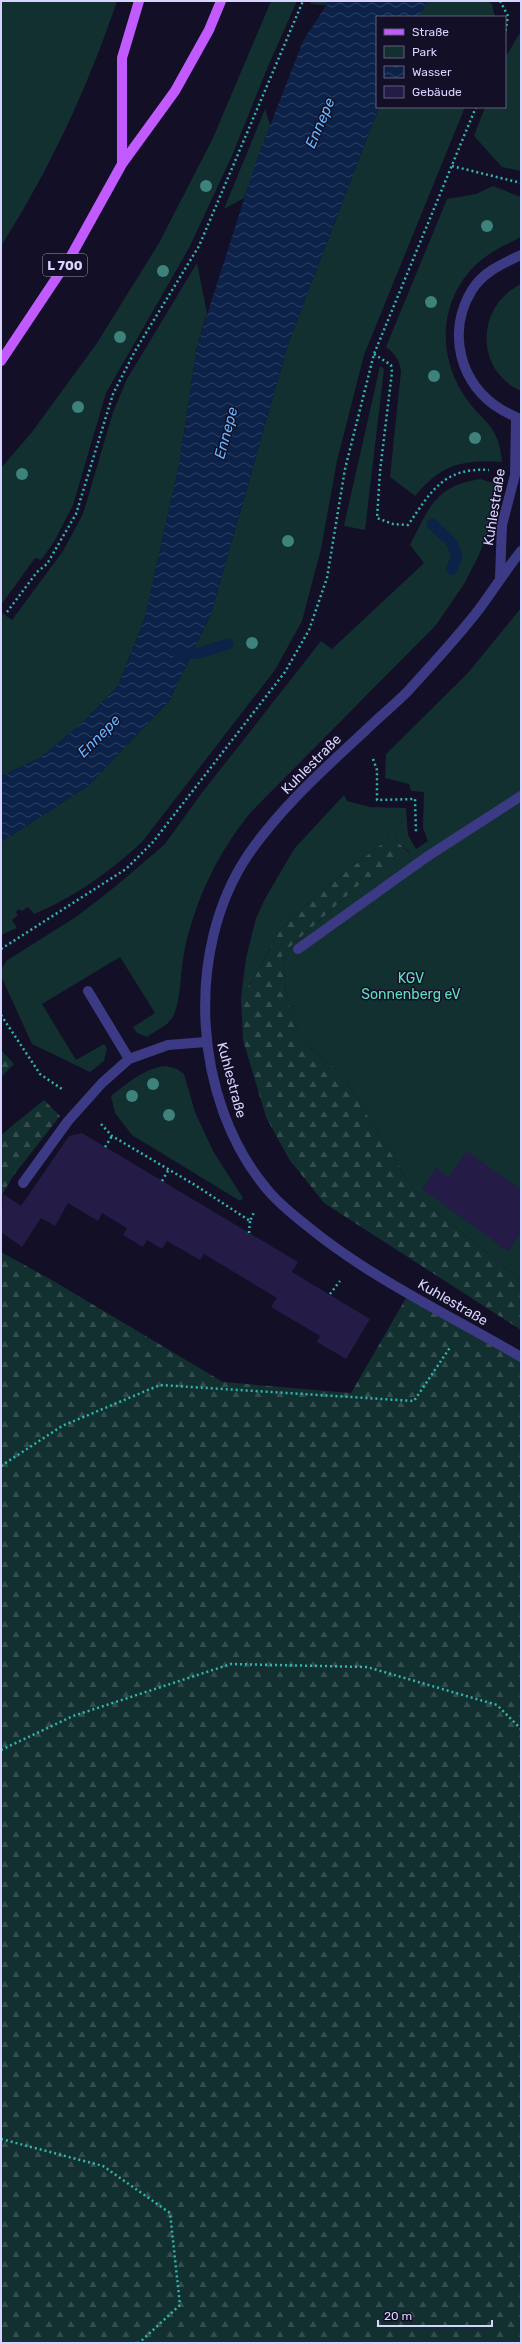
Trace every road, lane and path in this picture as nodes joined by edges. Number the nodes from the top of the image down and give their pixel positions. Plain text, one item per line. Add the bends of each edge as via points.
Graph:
1 (140, 1) edge
2 (221, 1) edge
3 (304, 1) edge
4 (500, 1) edge
5 (506, 28) edge
6 (476, 108) edge
7 (122, 164) junction
8 (452, 166) junction
9 (521, 183) edge
10 (521, 255) edge
11 (374, 354) junction
12 (1, 361) edge
13 (519, 418) edge
14 (494, 471) dead end
15 (521, 551) edge
16 (500, 577) junction
17 (7, 612) dead end
18 (373, 758) dead end
19 (521, 796) edge
20 (415, 827) dead end
21 (1, 949) edge
22 (298, 949) dead end
23 (88, 991) dead end
24 (1, 1015) edge
25 (206, 1042) junction
26 (129, 1059) junction
27 (84, 1103) junction
28 (112, 1136) junction
29 (105, 1147) dead end
30 (169, 1169) junction
31 (162, 1181) dead end
32 (23, 1183) dead end
33 (266, 1188) junction
34 (250, 1221) junction
35 (249, 1233) dead end
36 (466, 1325) junction
37 (521, 1357) edge
38 (1, 1466) edge
39 (521, 1729) edge
40 (1, 1750) edge
41 (1, 2139) edge
42 (139, 2343) edge

1 - 7 main road, L 700 via 122,58
2 - 7 main road, L 700 via 209,30 175,91
3 - 17 path via 199,246 113,394 76,514 46,564
4 - 5 path via 508,16
6 - 8 path
7 - 12 main road, L 700 via 70,256
8 - 9 path
8 - 11 path
10 - 13 street, Kuhlestraße via 494,268 472,290 460,318 459,341 468,378 488,402
11 - 14 path via 391,365 392,372 377,518 394,524 408,525 429,493 440,482 457,474 481,470
11 - 21 path via 345,469 327,578 309,630 285,672 171,819 126,869
13 - 16 street, Kuhlestraße via 515,475 502,525
15 - 16 street, Kuhlestraße
16 - 25 street, Kuhlestraße via 480,607 404,695 274,821 248,856 228,893 212,939 205,997
18 - 20 path via 377,770 377,800 415,799
19 - 22 street via 428,856
23 - 26 street
24 - 27 path via 40,1074
25 - 26 street via 168,1045
25 - 33 street, Kuhlestraße via 214,1079 228,1122 243,1153
26 - 27 street
27 - 28 path
27 - 32 street
28 - 29 path
28 - 30 path
30 - 31 path
30 - 34 path
33 - 34 path
33 - 36 street, Kuhlestraße via 314,1231 356,1262
34 - 35 path
36 - 37 street, Kuhlestraße
36 - 38 path via 414,1401 160,1385 62,1426
39 - 40 path via 497,1705 367,1667 231,1664 73,1716
41 - 42 path via 103,2166 170,2213 180,2305

